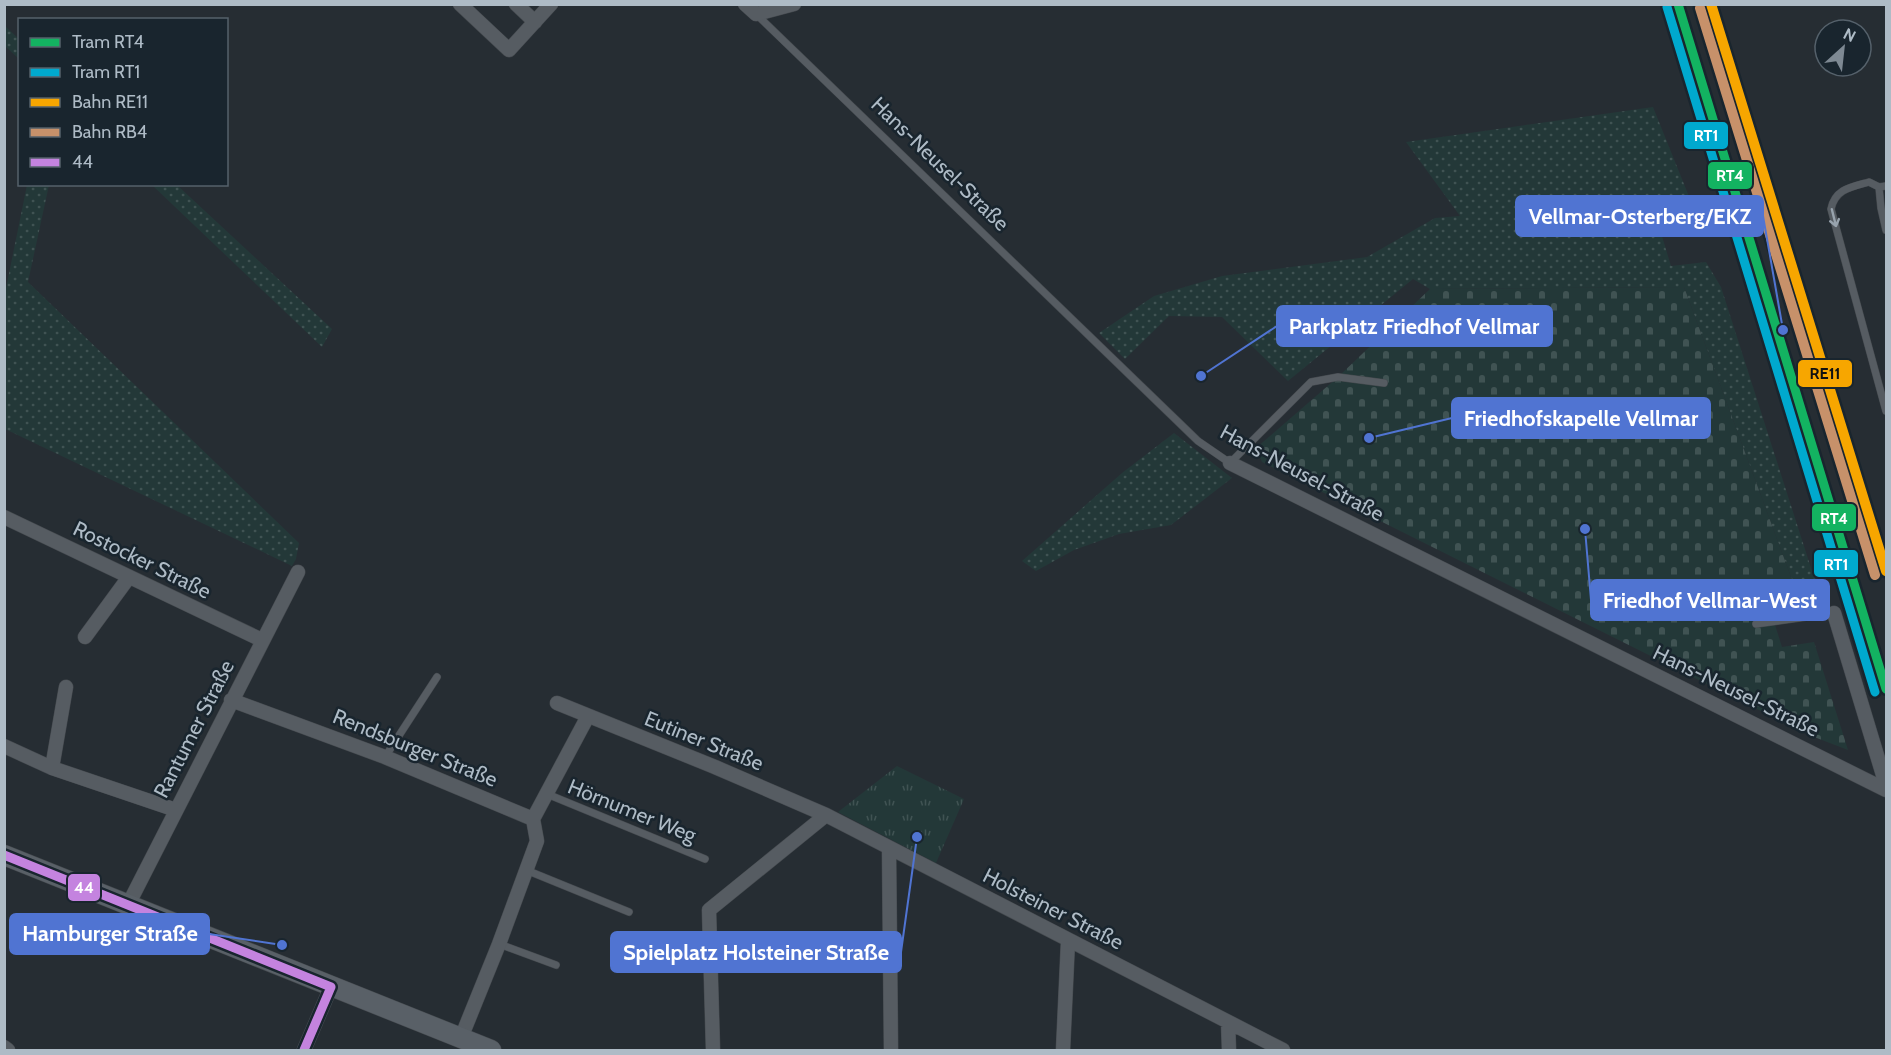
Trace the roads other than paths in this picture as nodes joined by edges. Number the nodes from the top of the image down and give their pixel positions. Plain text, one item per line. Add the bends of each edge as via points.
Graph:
1 (460, 4) edge
2 (516, 4) edge
3 (551, 4) edge
4 (745, 4) edge
5 (794, 4) edge
6 (756, 14) junction
7 (535, 22) junction
8 (1883, 187) edge
9 (1887, 230) edge
10 (1384, 383) dead end
11 (1887, 411) edge
12 (1230, 463) junction
13 (4, 517) edge
14 (298, 572) dead end
15 (129, 577) junction
16 (1834, 613) joint
17 (1756, 624) dead end
18 (85, 637) dead end
19 (262, 640) junction
20 (437, 676) dead end
21 (66, 687) dead end
22 (231, 700) junction
23 (557, 703) dead end
24 (588, 716) junction
25 (4, 746) edge
26 (385, 757) junction
27 (52, 768) junction
28 (1887, 788) edge
29 (547, 794) junction
30 (803, 805) joint
31 (176, 810) junction
32 (826, 815) junction
33 (533, 819) junction
34 (889, 849) junction
35 (4, 855) edge
36 (705, 859) dead end
37 (525, 870) junction
38 (128, 905) junction
39 (629, 912) dead end
40 (1068, 941) junction
41 (499, 944) junction
42 (556, 965) dead end
43 (331, 987) junction
44 (1228, 1022) junction
45 (461, 1038) junction
46 (304, 1050) edge
47 (491, 1050) edge
48 (713, 1050) edge
49 (891, 1050) edge
50 (1063, 1050) edge
51 (1229, 1050) edge
52 (1283, 1050) edge

1 - 7 street via 509,50
2 - 7 street
3 - 7 street
4 - 6 street, Hans-Neusel-Straße
5 - 6 street
6 - 12 lane, Hans-Neusel-Straße via 1174,419
8 - 9 lane via 1881,208
8 -> 11 lane via 1869,182 1847,187 1833,199 1831,209
10 - 12 lane via 1338,377 1311,382
12 - 28 street, Hans-Neusel-Straße
13 - 15 street, Rostocker Straße
14 - 19 street, Rantumer Straße
15 - 18 street
15 - 19 street, Rostocker Straße
16 - 17 lane
16 - 28 street, Hans-Neusel-Straße
19 - 22 street, Rantumer Straße
20 - 26 lane
21 - 27 street
22 - 26 street, Rendsburger Straße
22 - 31 street, Rantumer Straße
23 - 24 street, Eutiner Straße
24 - 29 street
24 - 30 street, Eutiner Straße
25 - 27 street
26 - 33 street, Rendsburger Straße
27 - 31 street
29 - 33 street
29 - 36 lane, Hörnumer Weg
30 - 32 street, Holsteiner Straße
31 - 38 street, Rantumer Straße
32 - 34 street, Holsteiner Straße
32 - 48 street via 710,910
33 - 37 street via 537,841
34 - 40 street, Holsteiner Straße
34 - 49 street
35 - 38 street
37 - 39 lane
37 - 41 street
38 - 43 street
40 - 44 street, Holsteiner Straße
40 - 50 street
41 - 42 lane
41 - 45 street
43 - 45 street
43 - 46 street
44 - 51 street
44 - 52 street, Holsteiner Straße
45 - 47 street

